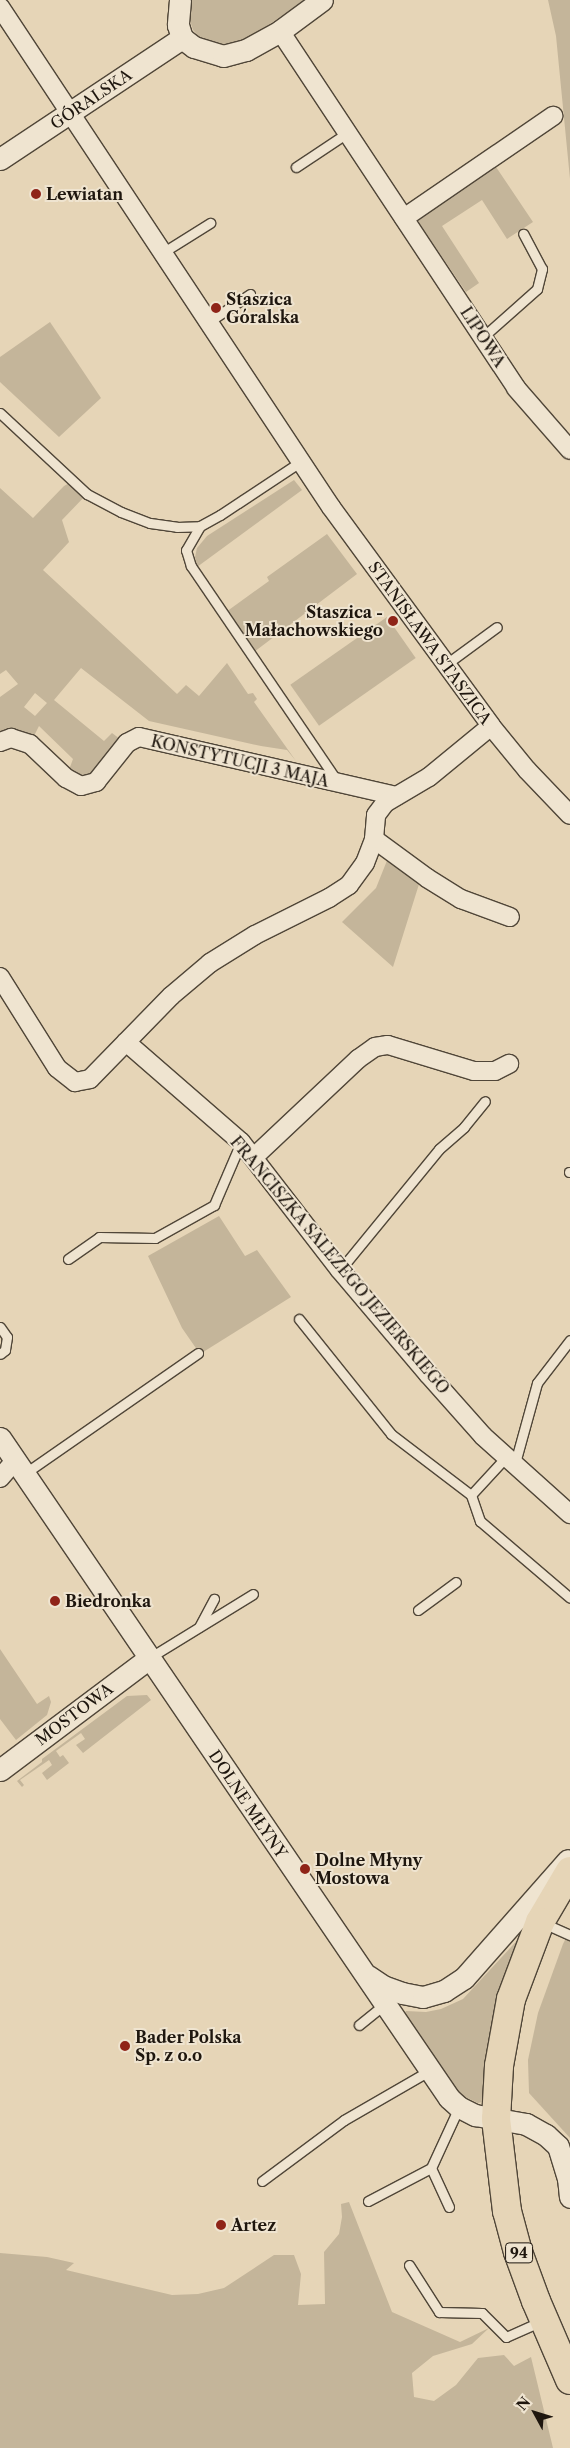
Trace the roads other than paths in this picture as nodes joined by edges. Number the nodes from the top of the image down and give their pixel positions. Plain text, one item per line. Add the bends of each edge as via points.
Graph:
1 (180, 0) edge
2 (322, 0) edge
3 (0, 7) edge
4 (280, 31) junction
5 (182, 38) junction
6 (71, 112) junction
7 (552, 116) dead end
8 (347, 133) junction
9 (0, 159) edge
10 (296, 167) dead end
11 (404, 218) junction
12 (210, 223) dead end
13 (523, 234) dead end
14 (162, 253) junction
15 (250, 294) dead end
16 (207, 322) junction
17 (484, 336) junction
18 (0, 413) edge
19 (570, 450) edge
20 (300, 462) junction
21 (200, 526) junction
22 (496, 627) dead end
23 (445, 665) junction
24 (491, 726) junction
25 (0, 742) edge
26 (340, 784) junction
27 (396, 796) junction
28 (570, 815) edge
29 (374, 839) junction
30 (510, 916) dead end
31 (0, 977) edge
32 (126, 1042) junction
33 (509, 1064) dead end
34 (485, 1102) dead end
35 (241, 1142) junction
36 (254, 1158) junction
37 (68, 1259) dead end
38 (340, 1270) junction
39 (300, 1319) dead end
40 (0, 1327) edge
41 (570, 1340) edge
42 (198, 1353) dead end
43 (0, 1354) edge
44 (0, 1438) edge
45 (511, 1460) junction
46 (19, 1467) junction
47 (0, 1478) edge
48 (471, 1495) junction
49 (570, 1514) edge
50 (456, 1582) dead end
51 (253, 1594) dead end
52 (570, 1598) edge
53 (214, 1599) dead end
54 (418, 1610) dead end
55 (199, 1628) junction
56 (149, 1658) junction
57 (0, 1770) edge
58 (570, 1858) edge
59 (570, 1871) edge
60 (540, 1922) junction
61 (570, 1935) edge
62 (364, 1974) junction
63 (384, 2005) junction
64 (359, 2025) dead end
65 (429, 2071) junction
66 (459, 2107) junction
67 (496, 2119) junction
68 (431, 2168) junction
69 (262, 2181) dead end
70 (570, 2190) edge
71 (368, 2201) dead end
72 (449, 2207) dead end
73 (409, 2265) dead end
74 (544, 2320) junction
75 (570, 2380) edge

1 - 5 street via 178,25
2 - 4 street
3 - 6 street, STANISŁAWA STASZICA
4 - 5 street via 246,50 223,56 194,47
4 - 8 street, LIPOWA
5 - 6 street, GÓRALSKA
6 - 9 street, GÓRALSKA
6 - 14 street, STANISŁAWA STASZICA
7 - 11 street
8 - 10 lane
8 - 11 street, LIPOWA
11 - 17 street, LIPOWA
12 - 14 lane
13 - 17 lane via 542,269 537,289
14 - 16 street, STANISŁAWA STASZICA
15 - 16 lane
16 - 20 street, STANISŁAWA STASZICA
17 - 19 street, LIPOWA via 516,388
18 - 21 lane via 94,498 150,523
20 - 21 lane
20 - 23 street, STANISŁAWA STASZICA
21 - 26 lane via 186,550 191,566
22 - 23 lane
23 - 24 street, STANISŁAWA STASZICA
24 - 27 street via 430,777
24 - 28 street, STANISŁAWA STASZICA
25 - 26 street, KONSTYTUCJI 3 MAJA via 11,738 30,744 66,778 81,786 96,782 127,742 138,738
26 - 27 street, KONSTYTUCJI 3 MAJA
27 - 29 street via 385,803 376,815
29 - 30 street via 427,878 461,898
29 - 32 street via 365,863 349,885 210,963 171,996
31 - 32 street via 45,1052 75,1082 90,1079
32 - 35 street, FRANCISZKA SALEZEGO JEZIERSKIEGO
33 - 36 street via 495,1071 474,1071 388,1045 375,1047 361,1056
34 - 38 lane via 440,1150
35 - 36 street, FRANCISZKA SALEZEGO JEZIERSKIEGO
35 - 37 lane via 214,1205 155,1238 99,1237
36 - 38 street, FRANCISZKA SALEZEGO JEZIERSKIEGO
38 - 45 street, FRANCISZKA SALEZEGO JEZIERSKIEGO via 483,1436
39 - 48 lane via 390,1434
40 - 43 lane via 7,1337 5,1350
41 - 45 lane via 537,1383
42 - 46 lane
44 - 46 street, DOLNE MŁYNY
45 - 48 lane
45 - 49 street, FRANCISZKA SALEZEGO JEZIERSKIEGO
46 - 47 street
46 - 56 street, DOLNE MŁYNY
48 - 52 lane via 480,1521
50 - 54 lane
51 - 55 lane
53 - 55 lane
55 - 56 lane
56 - 57 street, MOSTOWA
56 - 62 street, DOLNE MŁYNY
58 - 62 street via 464,1978 444,1991 423,1997 402,1993
59 - 60 main road, 94
60 - 61 lane
60 - 67 main road, 94 via 511,1999 498,2066
62 - 63 street, DOLNE MŁYNY
63 - 64 lane
63 - 65 street, DOLNE MŁYNY
65 - 66 street, DOLNE MŁYNY via 448,2098
65 - 69 lane via 344,2120
66 - 67 street, DOLNE MŁYNY via 475,2115
66 - 68 lane
67 - 70 street, DOLNE MŁYNY via 526,2124 558,2146
67 - 74 main road, 94 via 507,2211 518,2252
68 - 71 lane
68 - 72 lane
73 - 74 lane via 439,2312 482,2313 506,2337
74 - 75 main road, 94

